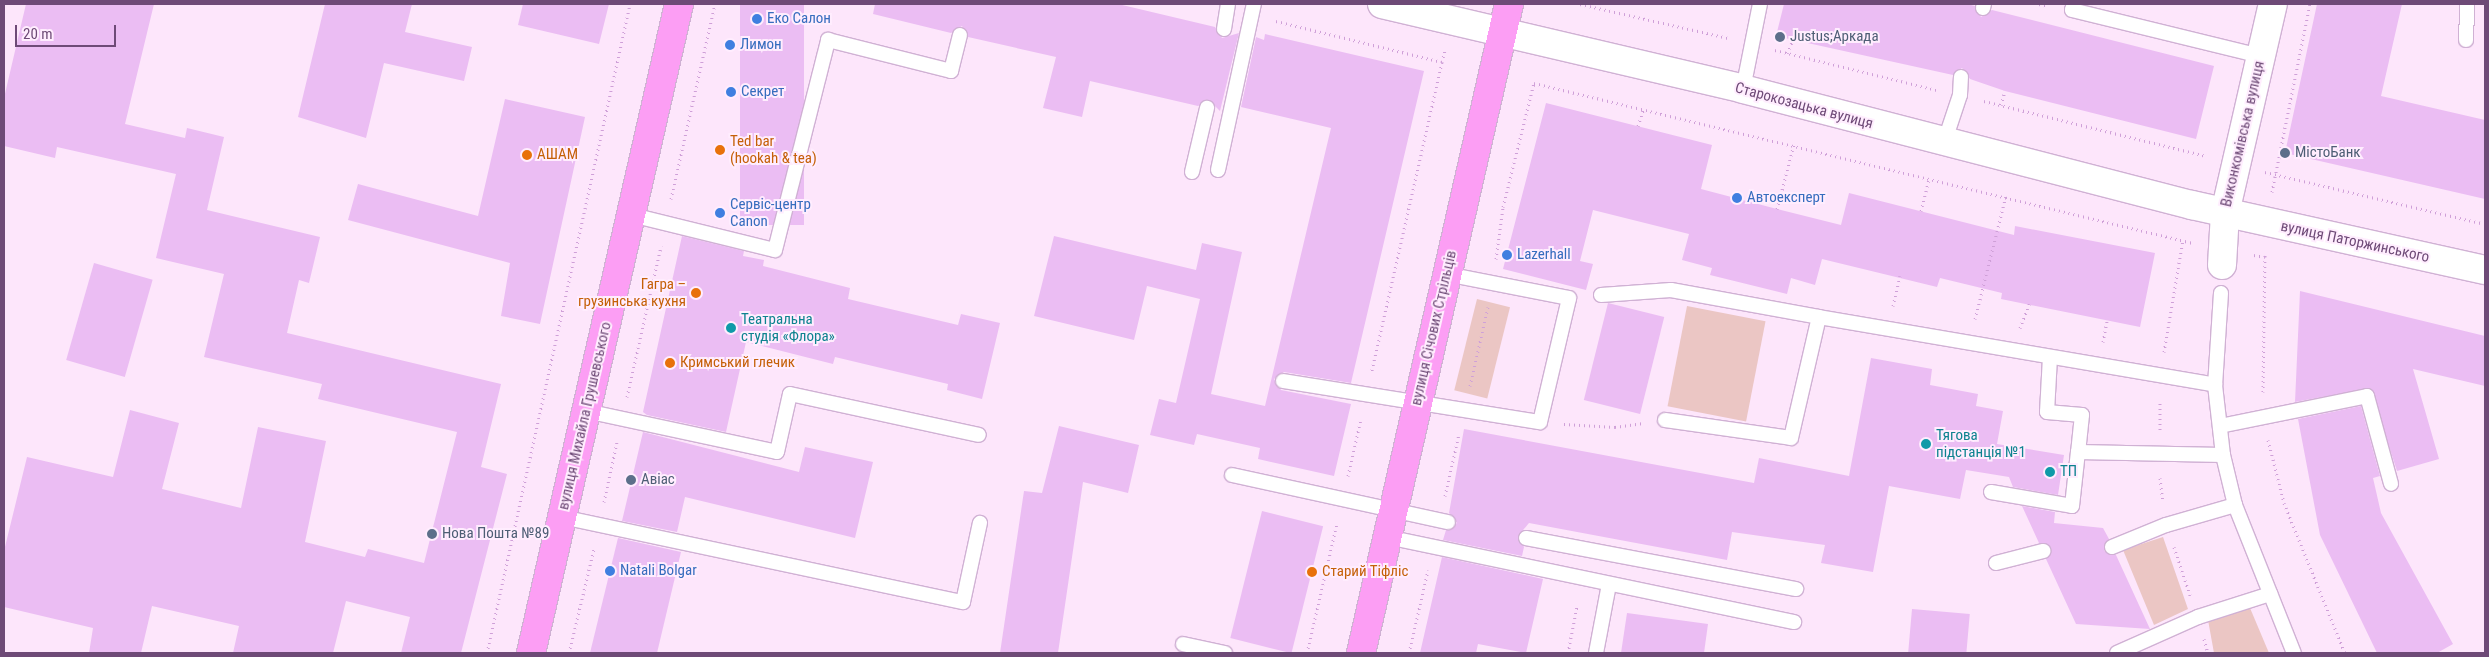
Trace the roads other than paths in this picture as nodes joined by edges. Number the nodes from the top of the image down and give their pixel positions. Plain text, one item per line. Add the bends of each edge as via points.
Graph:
1 (679, 4) edge
2 (1228, 4) edge
3 (1382, 4) edge
4 (1509, 4) edge
5 (1760, 4) edge
6 (2074, 4) edge
7 (2273, 4) edge
8 (2467, 4) edge
9 (1253, 9) edge
10 (1224, 29) dead end
11 (1503, 32) junction
12 (960, 35) dead end
13 (2466, 40) dead end
14 (2261, 56) junction
15 (1961, 77) dead end
16 (1743, 89) junction
17 (1207, 108) dead end
18 (1944, 143) junction
19 (1218, 170) dead end
20 (1192, 172) dead end
21 (2225, 213) junction
22 (632, 215) junction
23 (2222, 265) dead end
24 (2485, 270) edge
25 (1447, 274) junction
26 (2221, 293) dead end
27 (1601, 295) dead end
28 (1819, 317) junction
29 (2050, 357) junction
30 (1283, 381) dead end
31 (2215, 385) junction
32 (1417, 404) junction
33 (586, 411) junction
34 (1665, 420) road end
35 (2220, 426) junction
36 (979, 435) dead end
37 (2078, 452) junction
38 (2223, 455) junction
39 (1232, 475) dead end
40 (2392, 484) dead end
41 (1990, 492) dead end
42 (2235, 505) junction
43 (1393, 510) junction
44 (562, 517) junction
45 (1444, 521) road end
46 (980, 523) dead end
47 (1387, 537) junction
48 (1526, 538) dead end
49 (2112, 547) dead end
50 (2043, 551) dead end
51 (1996, 563) dead end
52 (1609, 584) junction
53 (1796, 589) dead end
54 (2270, 594) junction
55 (1794, 622) dead end
56 (1183, 644) dead end
57 (531, 653) edge
58 (1225, 653) edge
59 (1361, 653) edge
60 (1596, 653) edge
61 (2117, 653) edge
62 (2294, 653) edge

1 - 22 main road, вулиця Михайла Грушевського
2 - 10 lane
3 - 11 street, Старокозацька вулиця
4 - 11 main road, вулиця Січових Стрільців
5 - 16 lane
6 - 14 lane via 2072,10
7 - 14 street, Виконкомівська вулиця
8 - 13 lane
9 - 19 lane
11 - 16 street, Старокозацька вулиця
11 - 25 main road, вулиця Січових Стрільців
12 - 22 lane via 951,71 828,40 775,250
14 - 21 street, Виконкомівська вулиця
15 - 18 lane via 1960,95
16 - 18 street, Старокозацька вулиця
17 - 20 lane
18 - 21 street, Старокозацька вулиця
21 - 23 street, Виконкомівська вулиця
21 - 24 street, вулиця Паторжинського
22 - 33 main road, вулиця Михайла Грушевського
25 - 32 main road, вулиця Січових Стрільців
25 - 32 lane via 1569,298 1540,422
26 - 31 lane
27 - 28 lane via 1671,290
28 - 29 lane
28 - 34 lane via 1791,438
29 - 31 lane
29 - 37 lane via 2046,412 2082,415
30 - 32 lane
31 - 35 lane
32 - 43 main road, вулиця Січових Стрільців
33 - 36 lane via 777,452 790,394
33 - 44 main road, вулиця Михайла Грушевського
35 - 38 lane
35 - 40 lane via 2367,396
37 - 38 lane
37 - 41 lane via 2072,506
38 - 42 lane
39 - 43 lane
42 - 49 lane via 2166,525
42 - 54 lane
43 - 45 lane
43 - 47 main road, вулиця Січових Стрільців
44 - 46 lane via 963,602
44 - 57 main road, вулиця Михайла Грушевського
47 - 52 lane
47 - 59 main road, вулиця Січових Стрільців
48 - 53 lane
50 - 51 lane
52 - 55 lane
52 - 60 lane
54 - 61 lane via 2198,617
54 - 62 lane
56 - 58 lane

